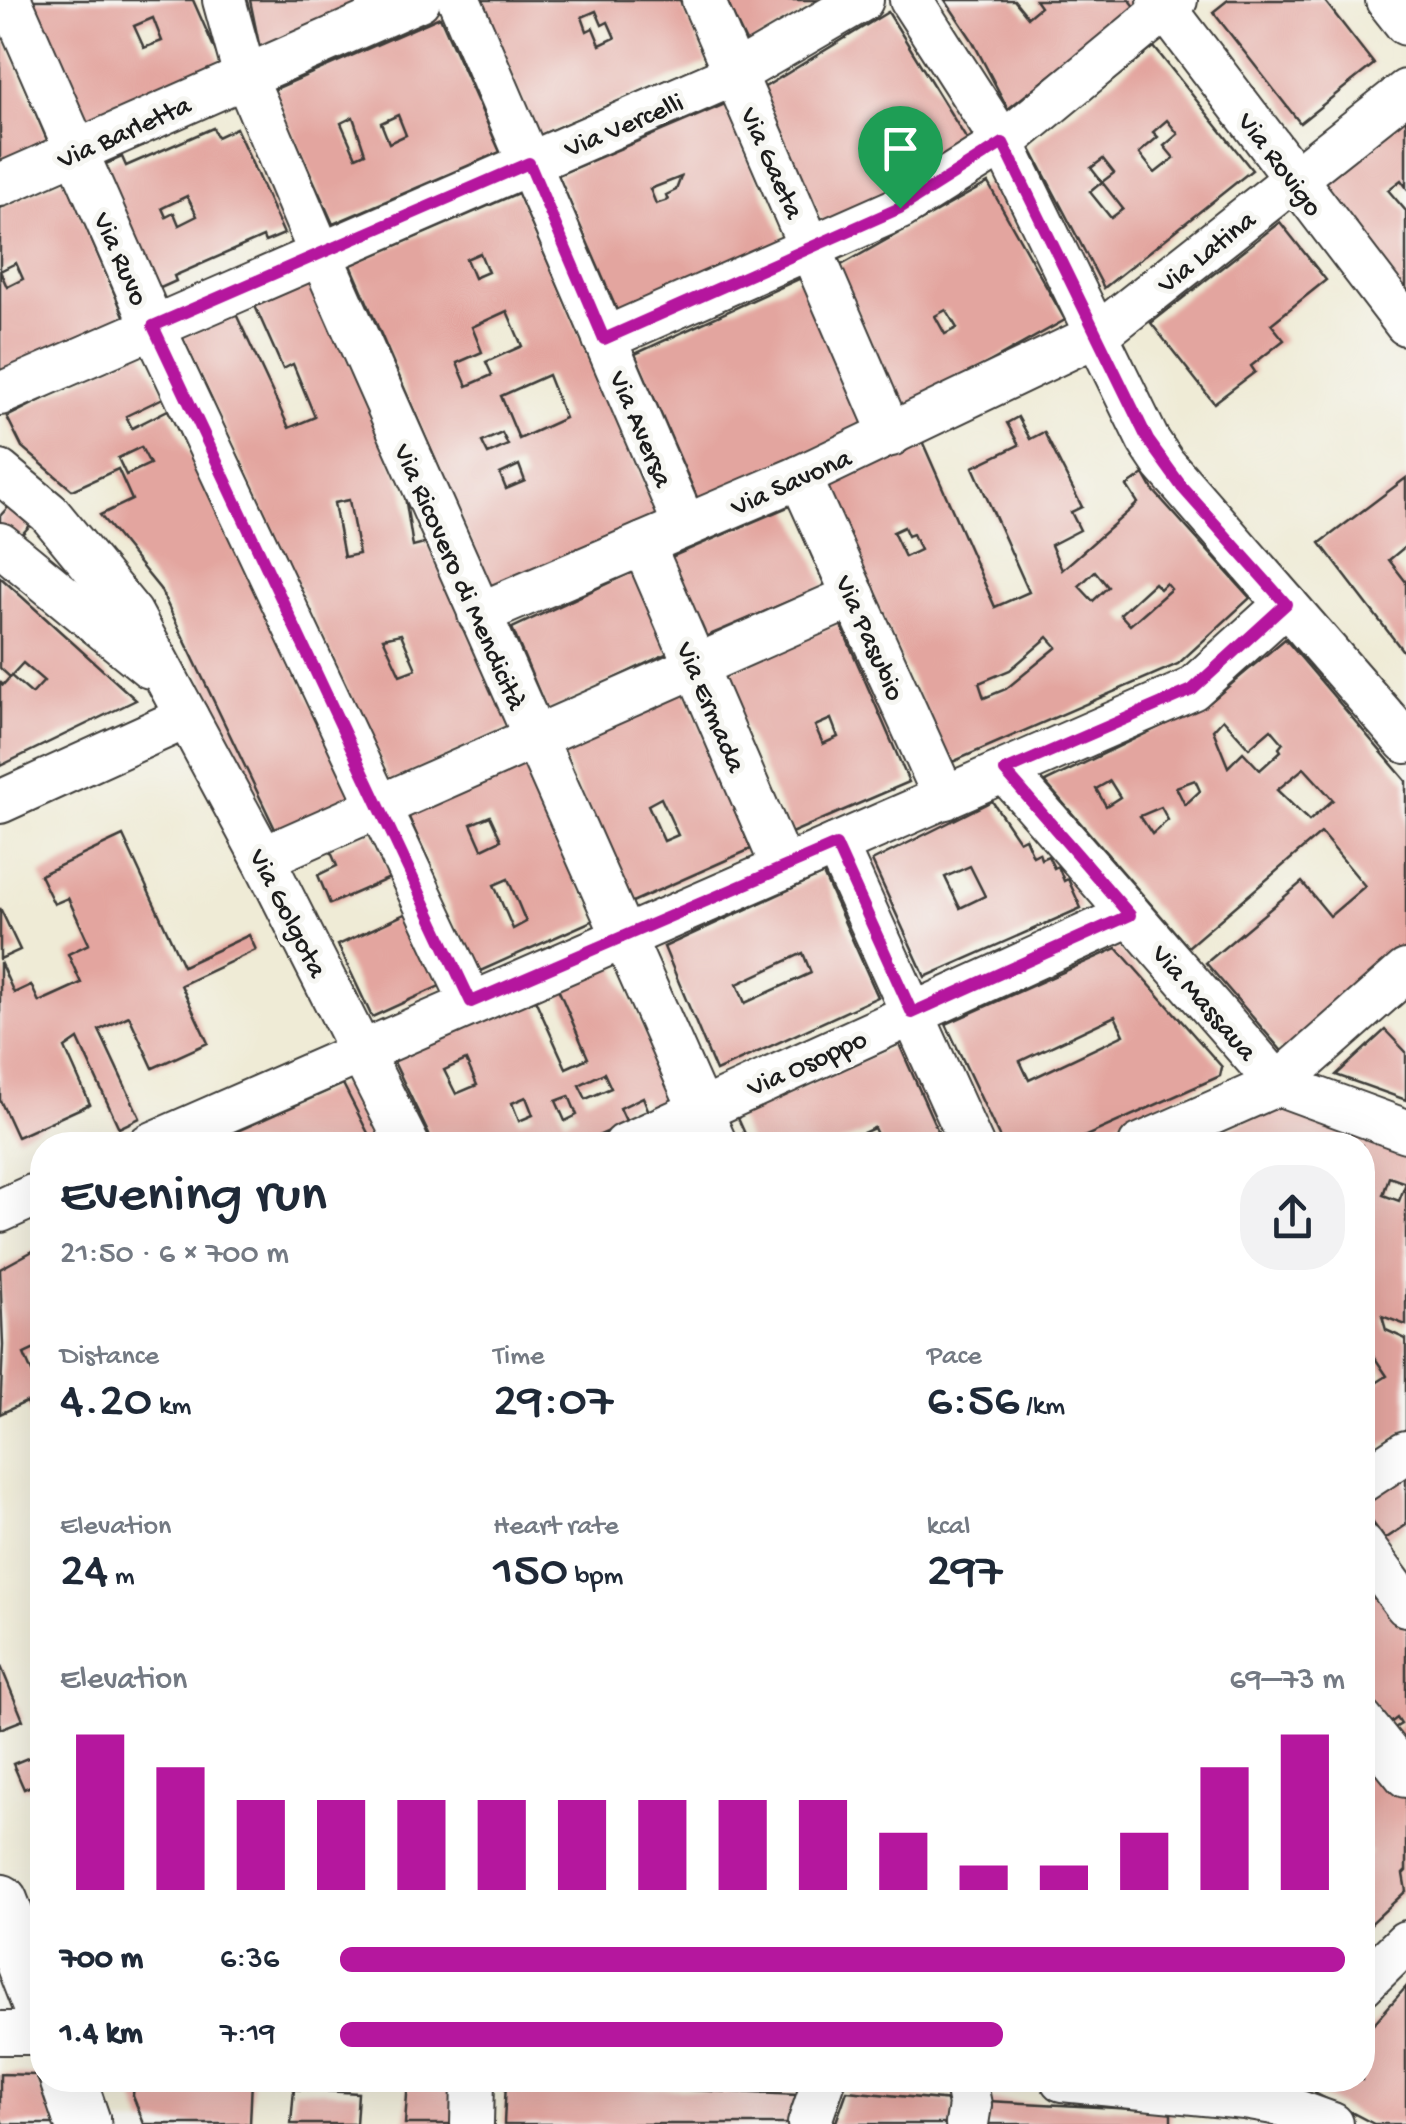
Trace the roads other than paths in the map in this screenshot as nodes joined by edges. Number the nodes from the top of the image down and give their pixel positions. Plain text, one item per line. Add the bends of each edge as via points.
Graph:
1 (10, 0) edge
2 (224, 0) edge
3 (419, 0) edge
4 (459, 0) edge
5 (703, 0) edge
6 (862, 0) edge
7 (911, 0) edge
8 (1387, 0) edge
9 (1167, 3) edge
10 (1406, 24) edge
11 (735, 74) junction
12 (245, 76) junction
13 (1406, 91) edge
14 (1003, 143) junction
15 (75, 151) junction
16 (529, 163) junction
17 (1294, 180) junction
18 (0, 184) edge
19 (812, 249) junction
20 (320, 253) junction
21 (1406, 324) edge
22 (153, 326) junction
23 (1097, 334) junction
24 (604, 339) junction
25 (0, 394) edge
26 (891, 435) junction
27 (0, 472) edge
28 (800, 477) junction
29 (685, 526) junction
30 (0, 544) edge
31 (643, 544) junction
32 (854, 596) junction
33 (1286, 604) junction
34 (478, 614) junction
35 (696, 665) junction
36 (177, 699) junction
37 (532, 737) junction
38 (1406, 742) edge
39 (1005, 771) junction
40 (944, 798) junction
41 (0, 802) edge
42 (380, 806) junction
43 (836, 845) junction
44 (263, 858) junction
45 (782, 868) junction
46 (1130, 915) junction
47 (623, 937) junction
48 (1406, 972) edge
49 (471, 1002) junction
50 (912, 1013) junction
51 (361, 1051) junction
52 (1278, 1084) junction
53 (708, 1127) edge
54 (1406, 1131) edge
55 (178, 1132) edge
56 (402, 1132) edge
57 (966, 1132) edge
58 (1175, 1132) edge
59 (30, 1197) edge
60 (0, 1211) edge
61 (1406, 1452) edge
62 (1375, 1472) edge
63 (1375, 1563) edge
64 (1406, 1605) edge
65 (1375, 1737) edge
66 (1406, 1776) edge
67 (0, 1902) edge
68 (1406, 1942) edge
69 (1375, 1971) edge
70 (30, 1979) edge
71 (0, 2033) edge
72 (30, 2033) edge
73 (72, 2092) edge
74 (473, 2092) edge
75 (820, 2092) edge
76 (967, 2092) edge
77 (1202, 2092) edge
78 (1261, 2097) edge
79 (83, 2124) edge
80 (472, 2124) edge
81 (810, 2124) edge
82 (967, 2124) edge
83 (1332, 2124) edge

1 - 15 street, Via Ruvo
2 - 12 street, Via Ricovero di Mendicità
3 - 12 street, Via Barletta
4 - 16 street, Via Aversa
5 - 11 street, Via Gaeta
6 - 11 street, Via Vercelli
7 - 14 street
8 - 10 street
9 - 14 street
9 - 17 street, Via Rovigo
11 - 16 street, Via Vercelli
11 - 19 street, Via Gaeta
12 - 15 street, Via Barletta
12 - 20 street, Via Ricovero di Mendicità
13 - 17 street, Via Latina
14 - 19 street via 900,208
14 - 23 street
15 - 18 street, Via Barletta
15 - 22 street, Via Ruvo
16 - 20 street, Via Vercelli
16 - 24 street, Via Aversa
17 - 21 street, Via Rovigo
17 - 23 street, Via Latina
19 - 24 street
19 - 26 street, Via Gaeta
20 - 22 street, Via Vercelli
20 - 34 street, Via Ricovero di Mendicità
22 - 25 street, Via Vercelli
22 - 42 street, Via Ruvo
23 - 26 street, Via Savona
23 - 33 street via 1164,464
24 - 29 street, Via Aversa
26 - 28 street, Via Savona
27 - 36 street, Via Golgota via 49,514 131,613
28 - 29 street, Via Savona
28 - 32 street, Via Pasubio
29 - 31 street, Via Savona
30 - 36 street, Via Golgota
31 - 34 street, Via Savona
31 - 35 street, Via Ermada
32 - 35 street
32 - 40 street, Via Pasubio
33 - 38 street
33 - 39 street via 1192,690
34 - 37 street, Via Ricovero di Mendicità
35 - 37 street
35 - 45 street, Via Ermada
36 - 41 street
36 - 44 street, Via Golgota
37 - 42 street
37 - 47 street, Via Ricovero di Mendicità
39 - 40 street
39 - 46 street, Via Massaua
40 - 43 street
42 - 44 street
42 - 49 street, Via Ruvo
43 - 45 street
43 - 50 street
44 - 51 street, Via Golgota
45 - 47 street
46 - 50 street, Via Osoppo
46 - 52 street, Via Massaua
47 - 49 street
47 - 53 street, Via Ricovero di Mendicità
48 - 52 street
49 - 51 street
50 - 53 street, Via Osoppo
50 - 57 street
51 - 55 street
51 - 56 street, Via Golgota
52 - 54 street, Via Massaua
52 - 58 street
59 - 60 street
61 - 62 street
63 - 64 street
65 - 66 street
67 - 70 main road
68 - 69 street
71 - 72 street
73 - 79 main road
74 - 80 street
75 - 81 street
76 - 82 street
77 - 78 street
78 - 83 street

